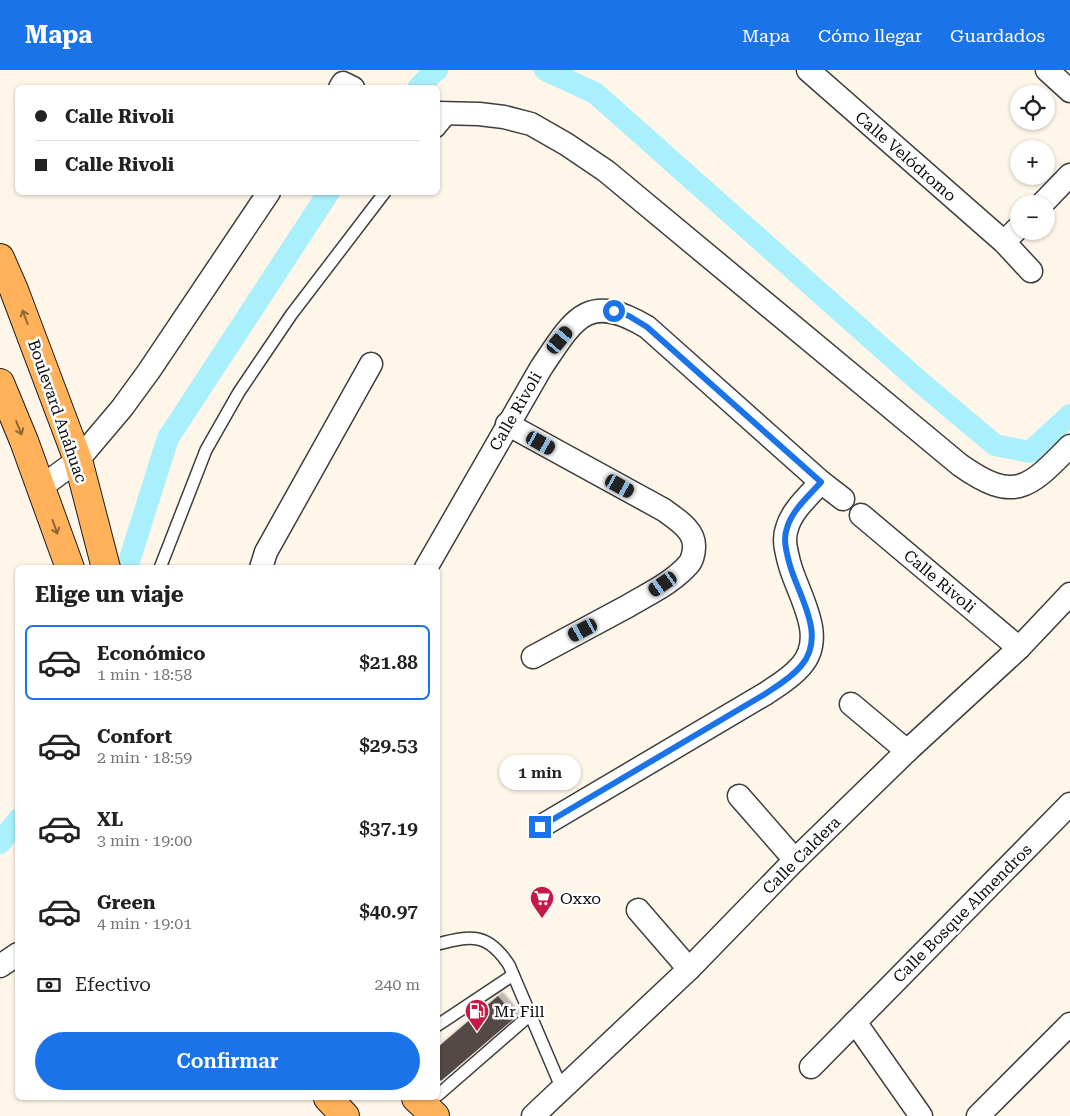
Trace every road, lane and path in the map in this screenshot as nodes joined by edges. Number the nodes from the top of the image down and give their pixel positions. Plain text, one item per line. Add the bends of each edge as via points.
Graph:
1 (808, 70) edge
2 (1048, 70) edge
3 (1070, 91) edge
4 (445, 113) edge
5 (440, 126) edge
6 (1070, 175) edge
7 (267, 195) edge
8 (383, 195) edge
9 (1051, 195) edge
10 (1010, 232) edge
11 (1015, 240) edge
12 (0, 258) edge
13 (1031, 271) dead end
14 (7, 293) edge
15 (371, 364) dead end
16 (0, 383) edge
17 (507, 424) junction
18 (1070, 446) edge
19 (78, 460) junction
20 (821, 482) junction
21 (41, 487) junction
22 (843, 499) dead end
23 (861, 515) dead end
24 (69, 565) edge
25 (105, 565) edge
26 (161, 565) edge
27 (262, 565) edge
28 (428, 565) edge
29 (1070, 594) edge
30 (1018, 648) junction
31 (533, 657) dead end
32 (851, 704) dead end
33 (907, 751) junction
34 (739, 796) dead end
35 (1070, 804) edge
36 (540, 827) dead end
37 (795, 860) junction
38 (638, 910) dead end
39 (440, 944) edge
40 (15, 956) edge
41 (0, 966) edge
42 (690, 969) junction
43 (513, 975) junction
44 (530, 1015) junction
45 (855, 1022) junction
46 (440, 1024) edge
47 (1070, 1024) edge
48 (811, 1067) dead end
49 (562, 1089) junction
50 (440, 1093) edge
51 (330, 1100) edge
52 (345, 1116) edge
53 (533, 1116) edge
54 (921, 1116) edge
55 (978, 1116) edge

1 - 10 street, Calle Velódromo
2 - 3 street
4 - 5 lane
4 - 18 street via 504,117 531,124 606,171 981,480 1001,486 1030,482
6 - 9 street
7 - 19 street via 122,408
8 - 26 lane via 291,315 239,392 206,450
11 - 13 street, Calle Velódromo
12 - 14 main road, Boulevard Anáhuac
19 -> 14 main road, Boulevard Anáhuac
15 - 27 street
16 -> 21 main road
17 - 20 street, Calle Rivoli via 541,368 574,324 586,313 614,311 647,327
17 - 28 street, Calle Rivoli
17 - 31 street via 664,510 681,522 694,542 689,564 674,577
19 - 21 street
19 - 25 main road, Boulevard Anáhuac
20 - 22 street, Calle Rivoli
20 - 36 street via 793,515 784,539 812,639 809,655 802,666 765,694
21 -> 24 main road
23 - 30 street, Calle Rivoli
29 - 30 street, Calle Caldera
30 - 33 street, Calle Caldera
32 - 33 street
33 - 37 street, Calle Caldera
34 - 37 street
35 - 45 street, Calle Bosque Almendros
37 - 42 street, Calle Caldera
38 - 42 street
39 - 43 lane via 477,938 490,943 500,952
40 - 41 street
42 - 49 street, Calle Caldera
43 - 44 lane
43 - 46 lane
44 - 49 lane
44 - 50 lane
45 - 48 street, Calle Bosque Almendros
45 - 54 street
47 - 55 street
49 - 53 street, Calle Caldera
51 - 52 main road

